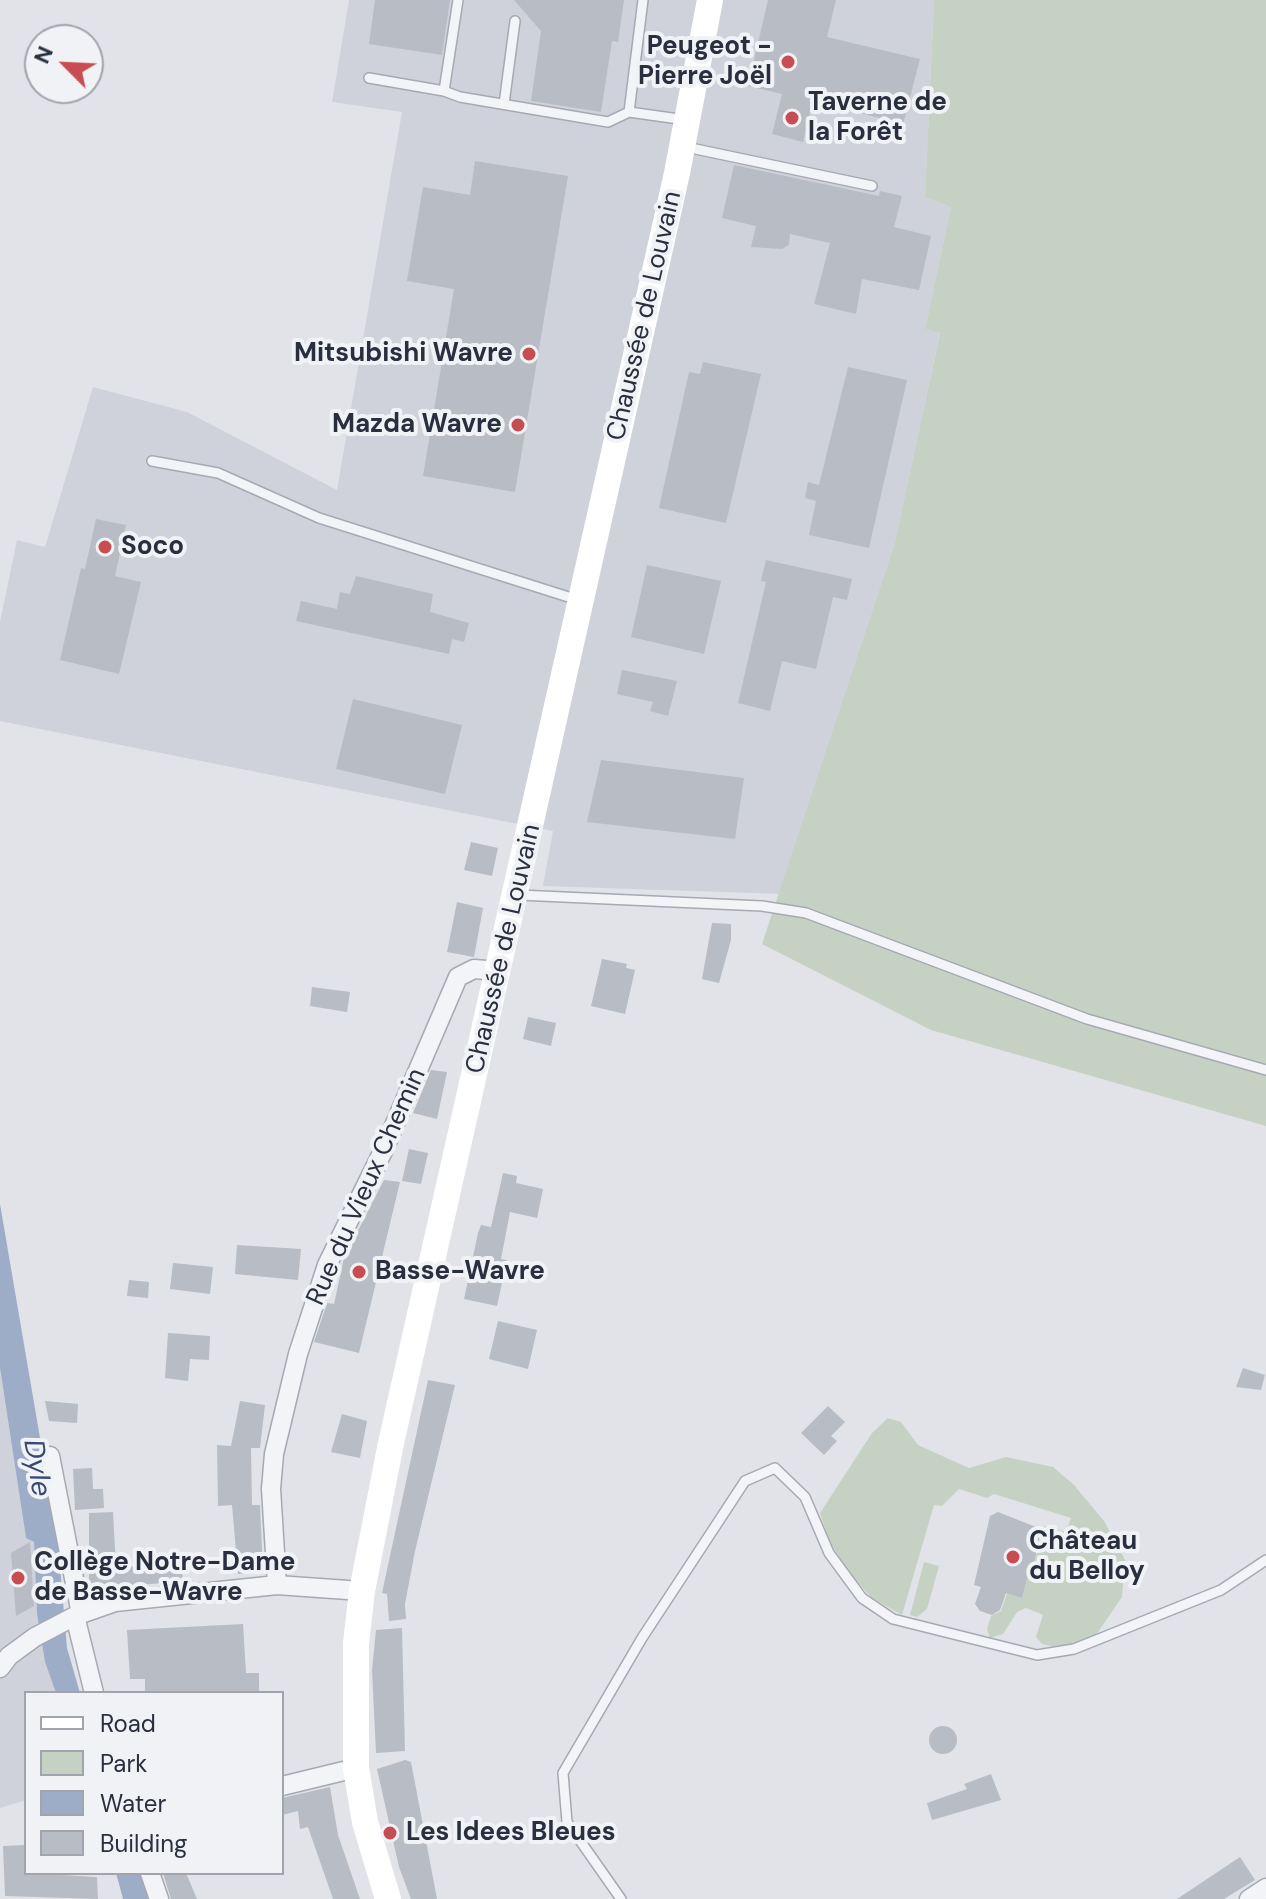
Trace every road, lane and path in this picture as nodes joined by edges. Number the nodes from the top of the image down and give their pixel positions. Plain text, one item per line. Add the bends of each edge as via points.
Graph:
1 (458, 0) edge
2 (643, 0) edge
3 (710, 0) edge
4 (515, 21) dead end
5 (369, 78) dead end
6 (444, 91) junction
7 (504, 104) junction
8 (629, 112) junction
9 (685, 134) junction
10 (872, 186) dead end
11 (152, 461) dead end
12 (581, 601) junction
13 (515, 895) junction
14 (499, 971) junction
15 (1266, 1070) edge
16 (50, 1456) dead end
17 (1266, 1560) edge
18 (277, 1585) junction
19 (362, 1591) junction
20 (74, 1617) junction
21 (0, 1668) edge
22 (93, 1691) edge
23 (356, 1768) junction
24 (284, 1786) edge
25 (151, 1875) edge
26 (1266, 1888) edge
27 (159, 1899) edge
28 (388, 1899) edge
29 (621, 1899) edge
30 (1249, 1899) edge

1 - 6 lane
2 - 8 lane
3 - 9 main road, Chaussée de Louvain
4 - 7 lane
5 - 6 lane
6 - 7 lane
7 - 8 lane via 608,122
8 - 9 lane
9 - 10 lane
9 - 12 main road, Chaussée de Louvain
11 - 12 lane via 218,473 319,518
12 - 13 main road, Chaussée de Louvain
13 - 14 main road, Chaussée de Louvain
13 - 15 lane via 762,906 806,913 1087,1019
14 - 18 street, Rue du Vieux Chemin via 474,969 458,977 327,1265 274,1454
14 - 19 main road, Chaussée de Louvain
16 - 20 street
17 - 29 lane via 1221,1590 1074,1649 1037,1655 893,1619 862,1598 829,1553 805,1497 775,1468 745,1481 642,1638 563,1773 567,1822
18 - 19 street
18 - 20 street via 152,1596
19 - 23 main road, Chaussée de Louvain via 356,1643
20 - 21 street via 35,1637
20 - 22 street
23 - 24 street
23 - 28 main road, Chaussée de Louvain via 365,1822
25 - 27 street
26 - 30 street

